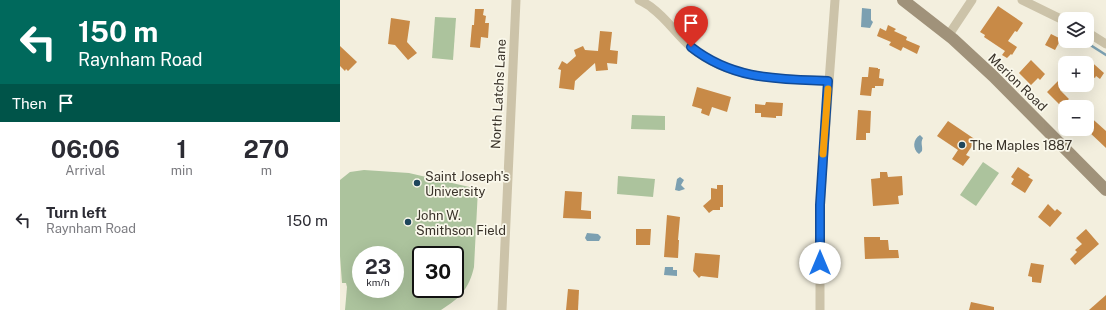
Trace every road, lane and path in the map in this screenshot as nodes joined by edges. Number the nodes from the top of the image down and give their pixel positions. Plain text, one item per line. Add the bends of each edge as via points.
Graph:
1 (516, 0) edge
2 (639, 0) edge
3 (835, 0) edge
4 (903, 0) edge
5 (972, 0) edge
6 (1022, 0) edge
7 (1058, 18) edge
8 (948, 36) junction
9 (1094, 36) edge
10 (1106, 44) edge
11 (828, 81) junction
12 (1106, 190) edge
13 (502, 310) edge
14 (820, 310) edge

1 - 13 street, North Latchs Lane
2 - 11 street via 652,8 702,56 724,67 753,76
3 - 11 street
4 - 8 street, Merion Road
5 - 8 street
6 - 7 street
8 - 12 street, Merion Road via 993,76
9 - 10 street
11 - 14 street via 820,205

